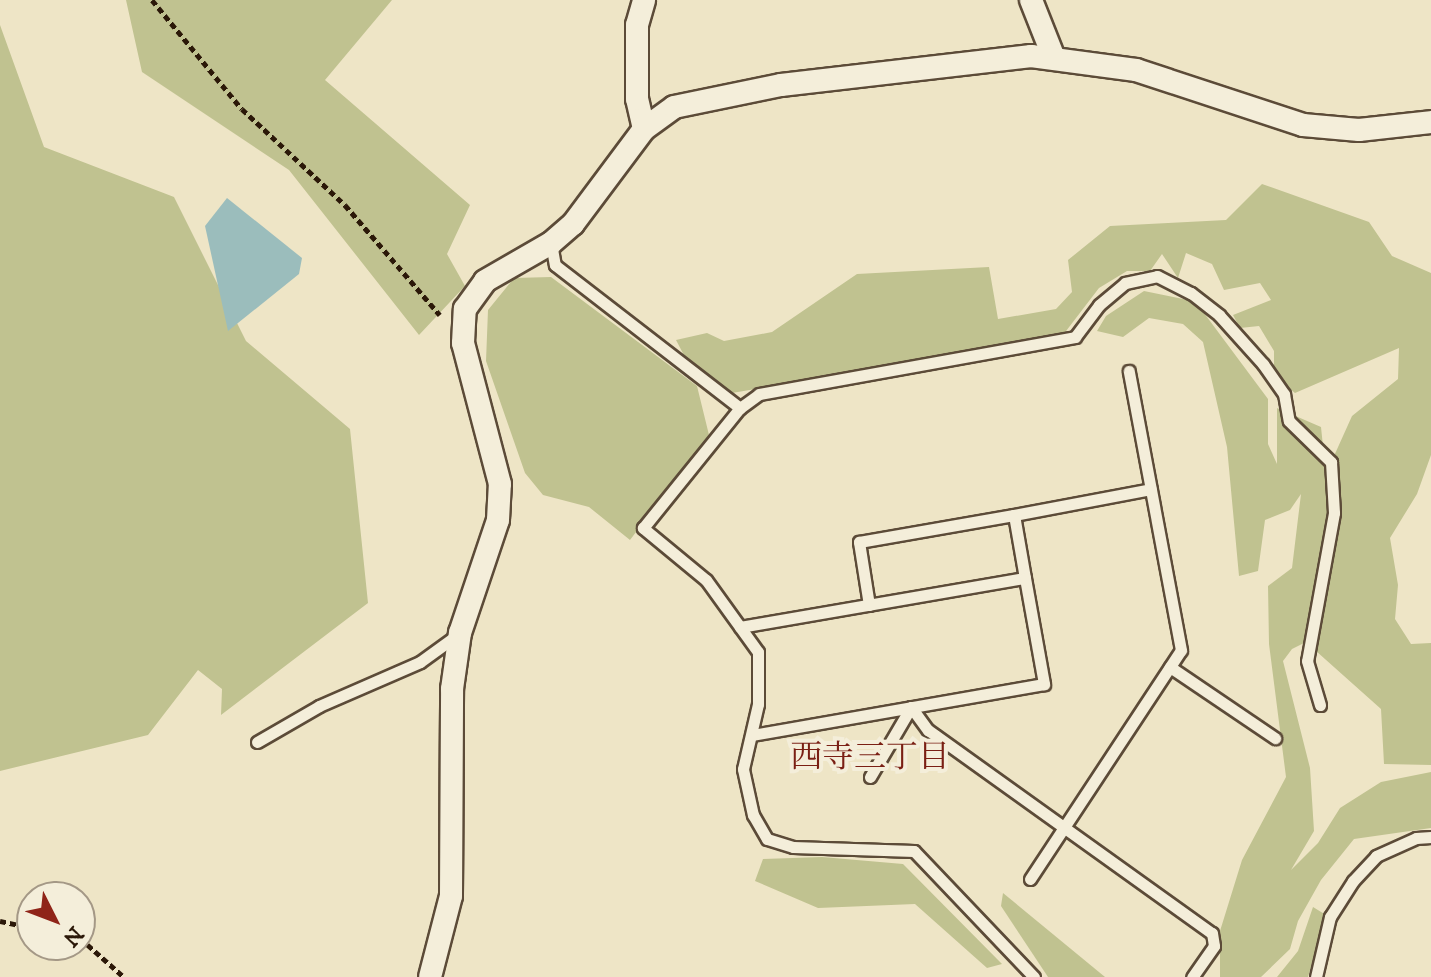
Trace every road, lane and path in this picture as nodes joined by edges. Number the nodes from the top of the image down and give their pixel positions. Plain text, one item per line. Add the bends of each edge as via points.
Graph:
1 (152, 0) edge
2 (644, 0) edge
3 (1031, 0) edge
4 (1054, 58) junction
5 (1431, 122) edge
6 (644, 129) junction
7 (551, 243) junction
8 (463, 343) junction
9 (1129, 371) dead end
10 (740, 408) junction
11 (1151, 489) junction
12 (1014, 515) junction
13 (1025, 578) junction
14 (869, 605) junction
15 (740, 627) junction
16 (460, 633) junction
17 (1170, 667) junction
18 (1320, 705) dead end
19 (911, 707) junction
20 (751, 735) junction
21 (1275, 738) dead end
22 (257, 742) dead end
23 (870, 777) dead end
24 (1063, 827) junction
25 (1431, 837) edge
26 (1030, 879) dead end
27 (96, 952) edge
28 (124, 977) edge
29 (430, 977) edge
30 (1034, 977) edge
31 (1192, 977) edge
32 (1316, 977) edge

1 - 8 path via 242,109 345,205
2 - 6 street via 637,54
3 - 4 street
4 - 5 street via 1136,70 1303,125 1359,130
4 - 6 street via 909,67 781,85 674,107
6 - 7 street via 573,224
7 - 8 street via 485,281 465,309
7 - 10 lane via 555,265
8 - 16 street via 500,484 498,520
9 - 11 lane
10 - 15 lane via 643,528 706,580
10 - 18 lane via 759,394 1075,337 1099,305 1125,283 1157,276 1191,293 1263,364 1284,394 1289,421 1331,462 1334,513 1307,661
11 - 12 lane
11 - 17 lane via 1181,650
12 - 13 lane
12 - 14 lane via 859,542
13 - 14 lane
13 - 19 lane via 1044,684
14 - 15 lane
15 - 20 lane via 758,652 758,704
16 - 22 lane via 420,662 319,706
16 - 29 street via 452,689 451,896
17 - 21 lane
17 - 24 lane
19 - 20 lane
19 - 23 lane
19 - 24 lane via 928,730
20 - 30 lane via 743,769 753,815 767,839 793,847 914,851
24 - 26 lane
24 - 31 lane via 1212,933 1214,946
25 - 32 lane via 1376,856 1353,881 1330,917
27 - 28 path

